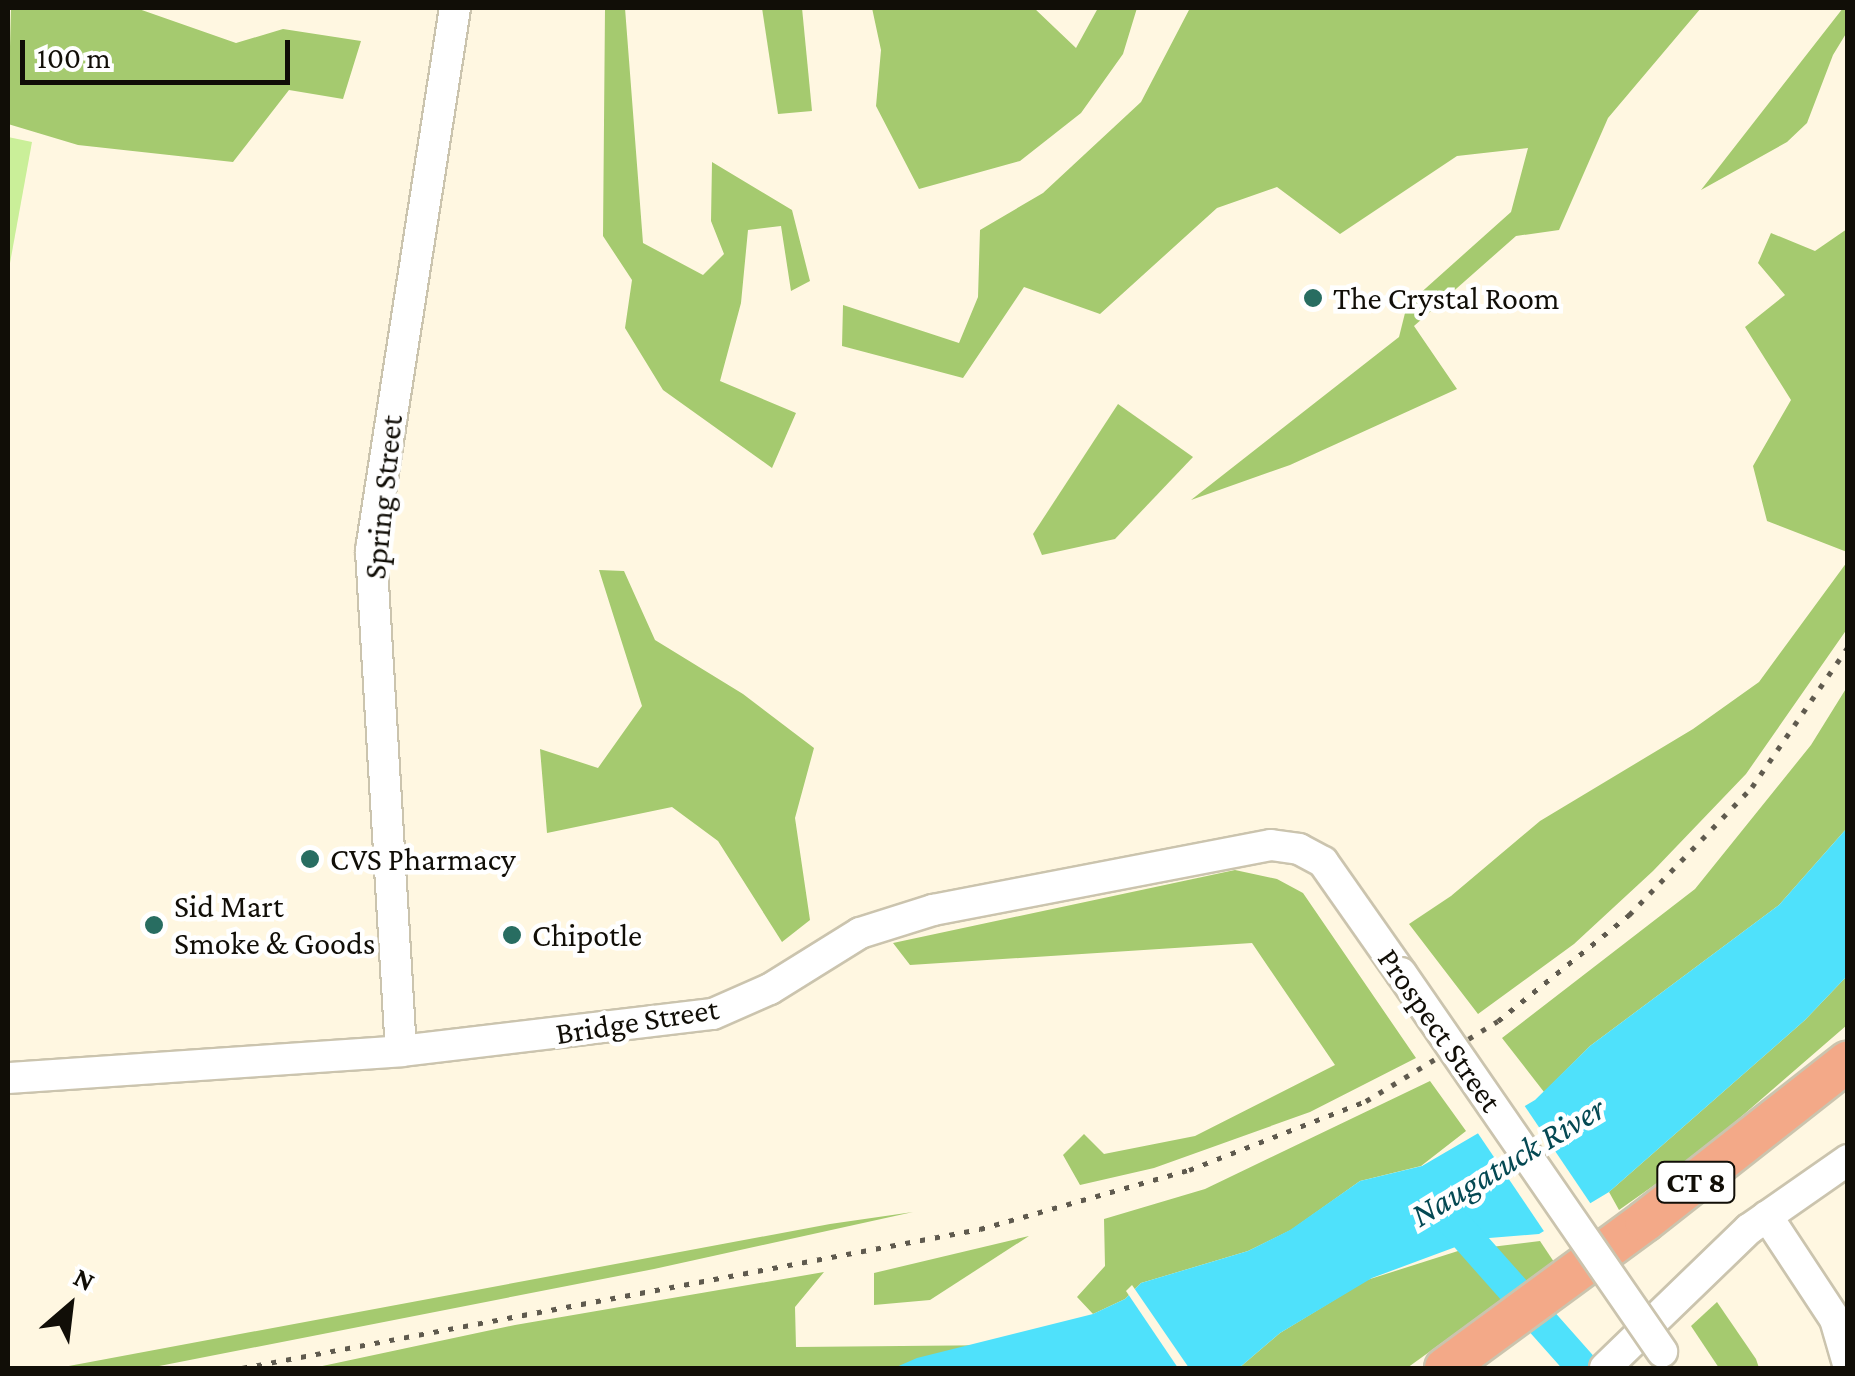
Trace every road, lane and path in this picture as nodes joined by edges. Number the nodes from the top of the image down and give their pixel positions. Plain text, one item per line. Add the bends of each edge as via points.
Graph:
1 (456, 8) edge
2 (1300, 849) joint
3 (401, 1051) junction
4 (1848, 1060) edge
5 (8, 1078) edge
6 (1848, 1094) edge
7 (1848, 1160) edge
8 (1767, 1216) junction
9 (1540, 1317) junction
10 (1667, 1360) edge
11 (1848, 1364) edge
12 (1445, 1368) edge
13 (1493, 1368) edge
14 (1605, 1368) edge

1 - 3 main road, Spring Street via 371,550
2 - 3 main road, Bridge Street via 1265,846 933,910 860,933 770,989 713,1014
2 - 10 main road, Prospect Street, bridge via 1328,867
3 - 5 main road, Bridge Street
4 - 9 highway, CT 8
6 - 9 highway, CT 8
7 - 8 main road
8 - 11 main road via 1835,1319
8 - 14 main road via 1700,1272
9 - 12 highway, CT 8
9 - 13 highway, CT 8

